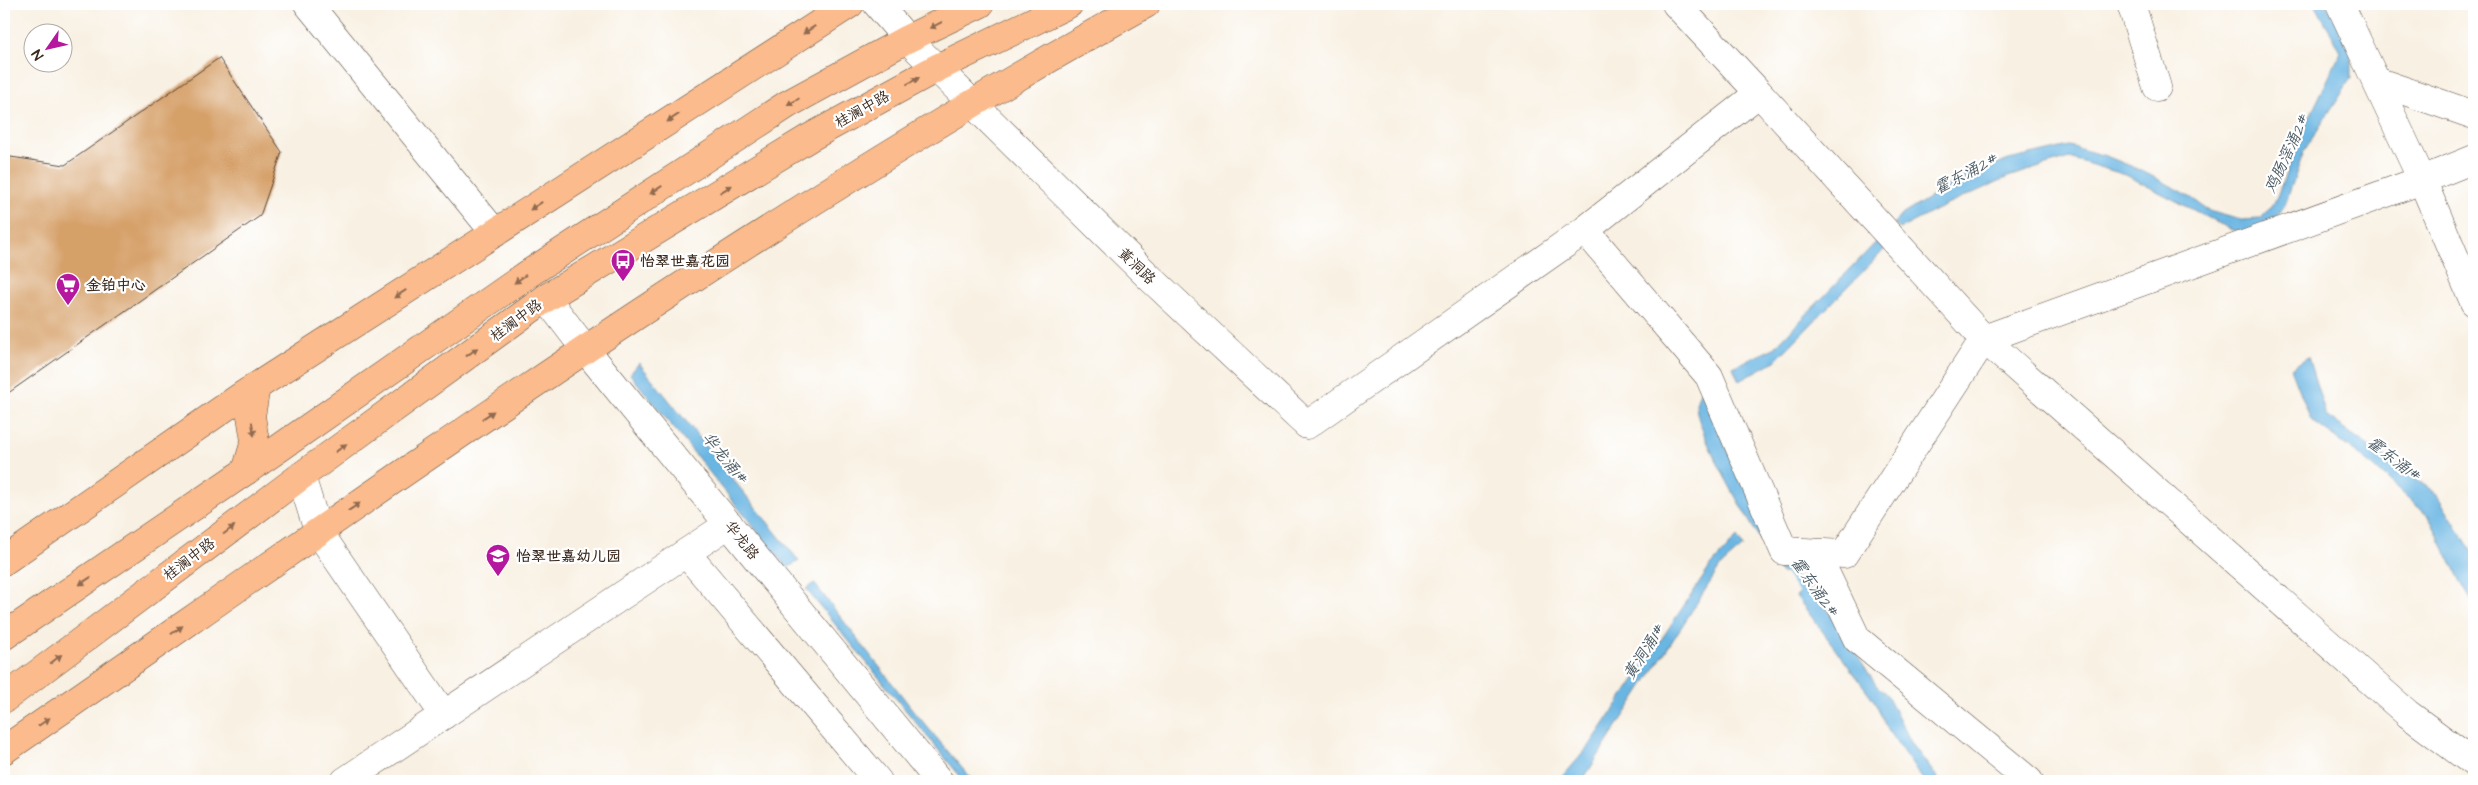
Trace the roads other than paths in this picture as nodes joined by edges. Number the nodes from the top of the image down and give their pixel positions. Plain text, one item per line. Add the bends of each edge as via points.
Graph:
1 (308, 4) edge
2 (850, 4) edge
3 (877, 4) edge
4 (980, 4) edge
5 (1069, 4) edge
6 (1146, 4) edge
7 (1676, 4) edge
8 (2131, 4) edge
9 (2340, 4) edge
10 (907, 39) junction
11 (937, 68) junction
12 (2376, 81) junction
13 (2157, 87) dead end
14 (1758, 93) junction
15 (972, 103) junction
16 (2474, 115) edge
17 (2474, 159) edge
18 (2422, 180) junction
19 (1585, 230) junction
20 (495, 233) junction
21 (546, 298) junction
22 (2474, 302) edge
23 (1984, 339) junction
24 (585, 349) junction
25 (256, 387) junction
26 (246, 471) junction
27 (301, 476) junction
28 (729, 524) junction
29 (318, 531) junction
30 (686, 553) junction
31 (1816, 553) junction
32 (4, 561) edge
33 (4, 636) edge
34 (4, 699) edge
35 (444, 715) junction
36 (4, 750) edge
37 (2474, 763) edge
38 (345, 781) edge
39 (878, 781) edge
40 (939, 781) edge
41 (2029, 781) edge

1 - 20 street
2 -> 20 main road
3 - 10 street, 黄洞路
4 -> 10 main road, 桂澜中路
5 - 11 main road, 桂澜中路
6 - 15 main road
7 - 14 street
8 - 13 street
9 - 12 street
10 - 11 street, 黄洞路
10 -> 26 main road, 桂澜中路 via 788,104 552,258
11 - 15 street, 黄洞路
21 -> 11 main road, 桂澜中路 via 809,138
12 - 16 street
12 - 18 street
14 - 19 street
14 - 23 street
15 - 19 street, 黄洞路 via 1147,275 1307,425
15 - 24 main road via 811,201
17 - 18 street
18 - 22 street
18 - 23 street
19 - 31 street via 1709,376 1784,551
20 -> 25 main road
21 - 24 street, 华龙路
27 -> 21 main road, 桂澜中路
23 - 31 street via 1844,554
23 - 37 street via 2408,714
24 - 28 street, 华龙路
29 -> 24 main road
25 -> 26 main road via 251,416 255,441
25 - 32 main road
26 -> 33 main road, 桂澜中路
27 - 29 street
34 -> 27 main road, 桂澜中路
28 - 30 street
28 - 40 street, 华龙路
29 - 35 street
36 -> 29 main road
30 - 35 street
30 - 39 street
31 - 41 street via 1857,639
35 - 38 street

